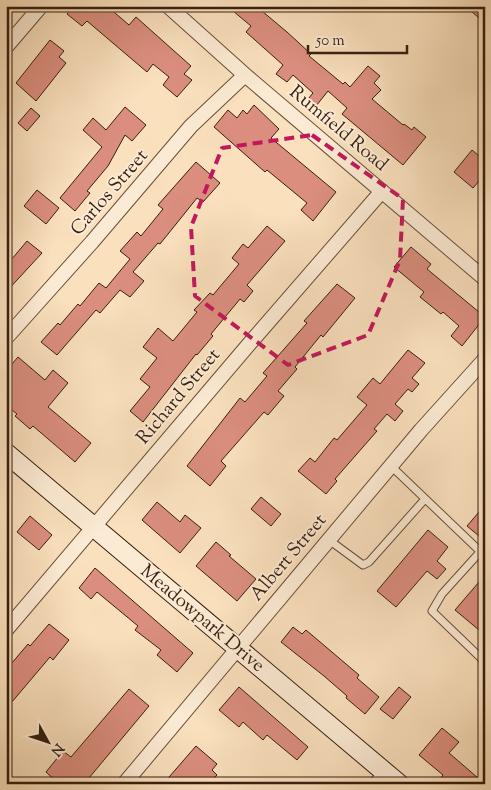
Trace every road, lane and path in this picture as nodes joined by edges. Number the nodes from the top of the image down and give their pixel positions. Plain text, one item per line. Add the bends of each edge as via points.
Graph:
1 (41, 6) edge
2 (168, 6) edge
3 (6, 47) edge
4 (245, 75) junction
5 (382, 191) junction
6 (485, 279) edge
7 (6, 338) edge
8 (485, 359) edge
9 (6, 453) edge
10 (391, 466) junction
11 (425, 499) junction
12 (94, 527) junction
13 (329, 540) junction
14 (482, 554) edge
15 (6, 630) edge
16 (237, 649) junction
17 (485, 662) edge
18 (387, 780) edge
19 (124, 784) edge

1 - 3 street
2 - 4 street, Rumfield Road
4 - 5 street, Rumfield Road
4 - 7 street, Carlos Street via 191,126
5 - 6 street, Rumfield Road
5 - 12 street, Richard Street
8 - 10 street, Albert Street
9 - 12 street, Meadowpark Drive
10 - 11 lane
10 - 13 street, Albert Street
11 - 13 lane via 363,565
11 - 14 lane
12 - 15 street, Richard Street
12 - 16 street, Meadowpark Drive
13 - 16 street, Albert Street
14 - 17 lane via 442,594 432,611
16 - 18 street, Meadowpark Drive
16 - 19 street, Albert Street

